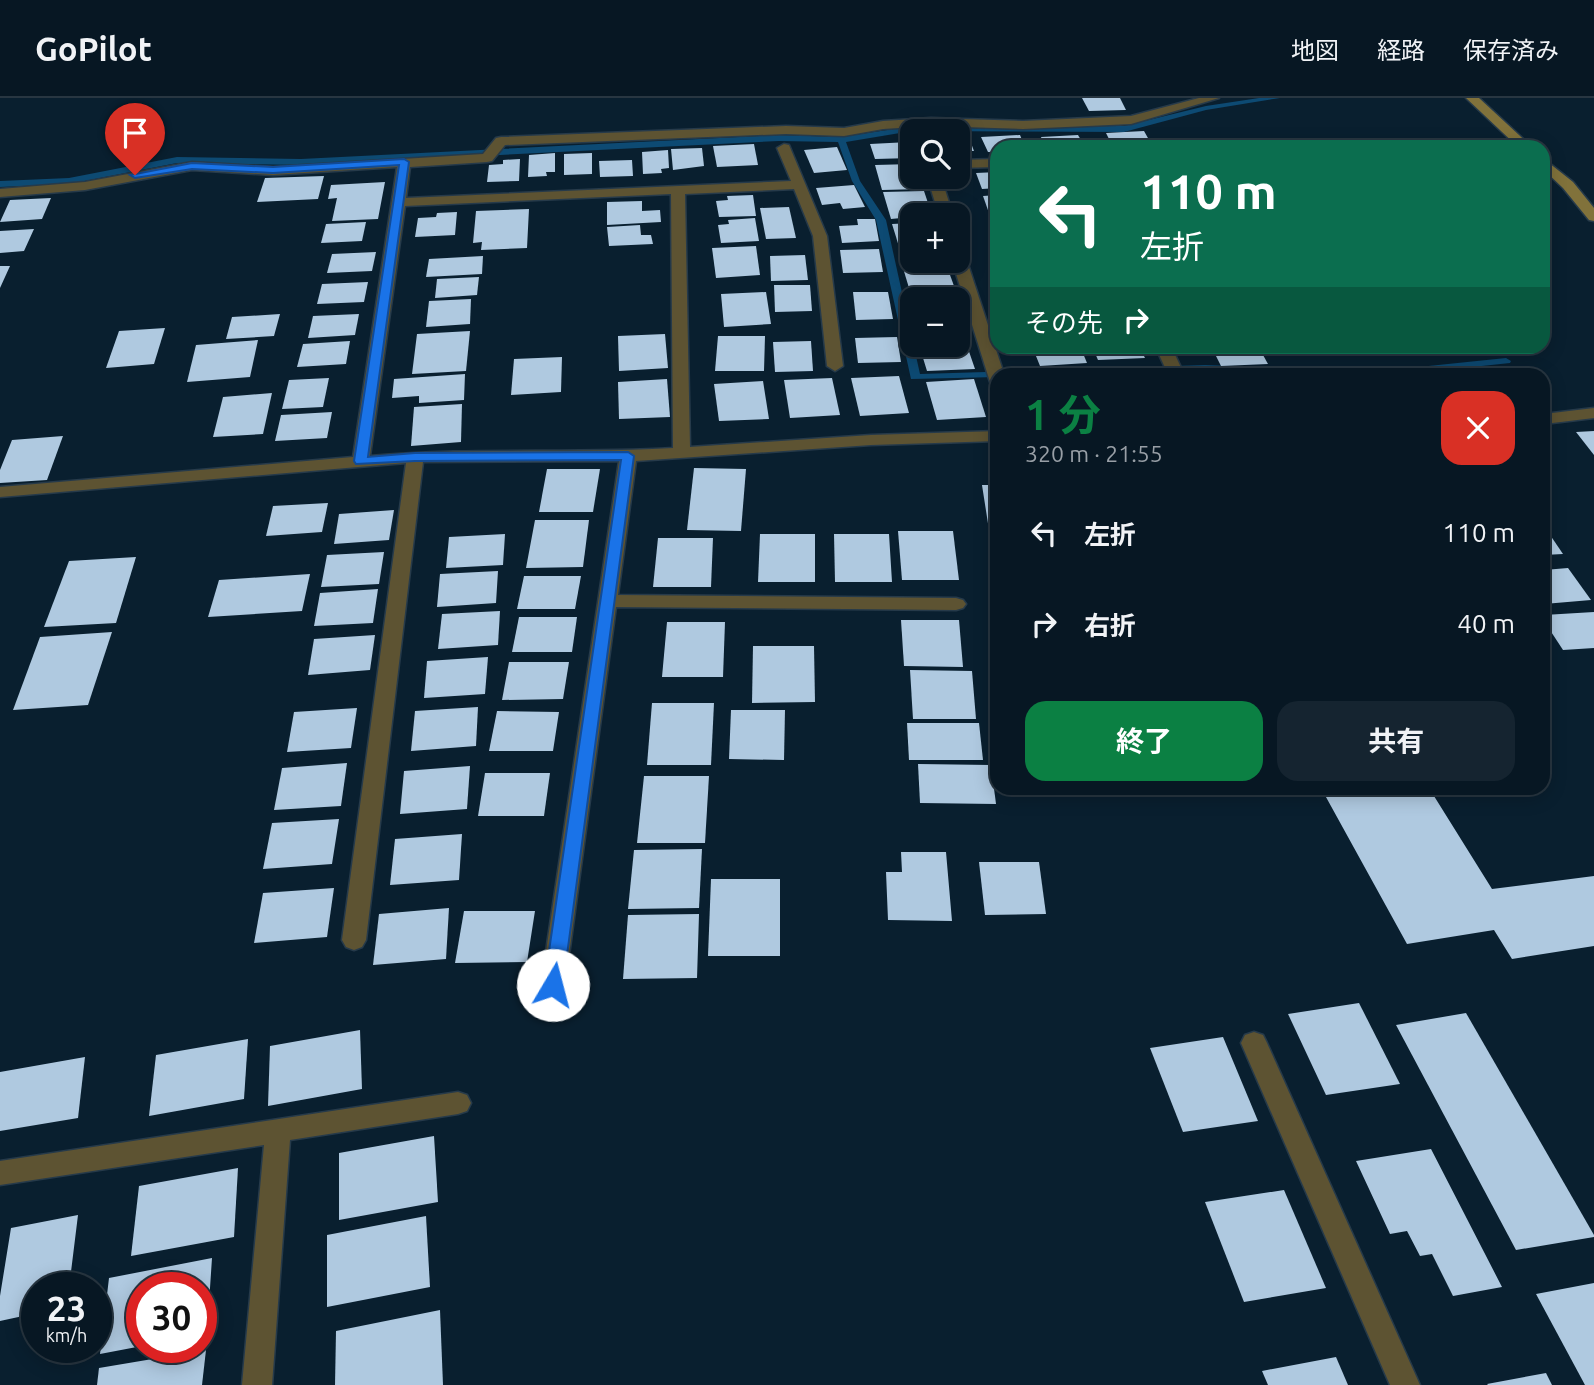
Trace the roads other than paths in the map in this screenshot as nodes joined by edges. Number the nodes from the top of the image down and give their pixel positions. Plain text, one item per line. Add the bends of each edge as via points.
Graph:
1 (1213, 98) edge
2 (1472, 98) edge
3 (1518, 140) edge
4 (784, 148) dead end
5 (404, 162) junction
6 (990, 163) edge
7 (970, 164) edge
8 (1550, 168) edge
9 (798, 185) junction
10 (678, 190) junction
11 (1, 195) edge
12 (398, 202) junction
13 (1594, 217) edge
14 (963, 273) edge
15 (835, 366) dead end
16 (994, 368) edge
17 (1594, 413) edge
18 (1550, 418) edge
19 (990, 436) edge
20 (682, 453) junction
21 (628, 456) junction
22 (415, 457) junction
23 (360, 461) junction
24 (0, 492) edge
25 (608, 601) junction
26 (956, 604) dead end
27 (354, 940) dead end
28 (553, 985) dead end
29 (1254, 1043) dead end
30 (458, 1103) dead end
31 (278, 1130) junction
32 (0, 1174) edge
33 (257, 1385) edge
34 (1405, 1385) edge

1 - 5 street via 1131,120 1023,125 931,122 844,132 786,130 501,141 487,158
2 - 3 street
4 - 9 street
5 - 11 street via 273,170 192,166 85,186
5 - 12 street
6 - 7 street
8 - 13 street
9 - 10 street
9 - 15 street via 820,236
10 - 12 street
10 - 20 street
12 - 23 street
14 - 16 street
17 - 18 street
19 - 20 street
20 - 21 street
21 - 22 street
21 - 25 street
22 - 23 street
22 - 27 street
23 - 24 street
25 - 26 street
25 - 28 street
29 - 34 street
30 - 31 street
31 - 32 street
31 - 33 street

